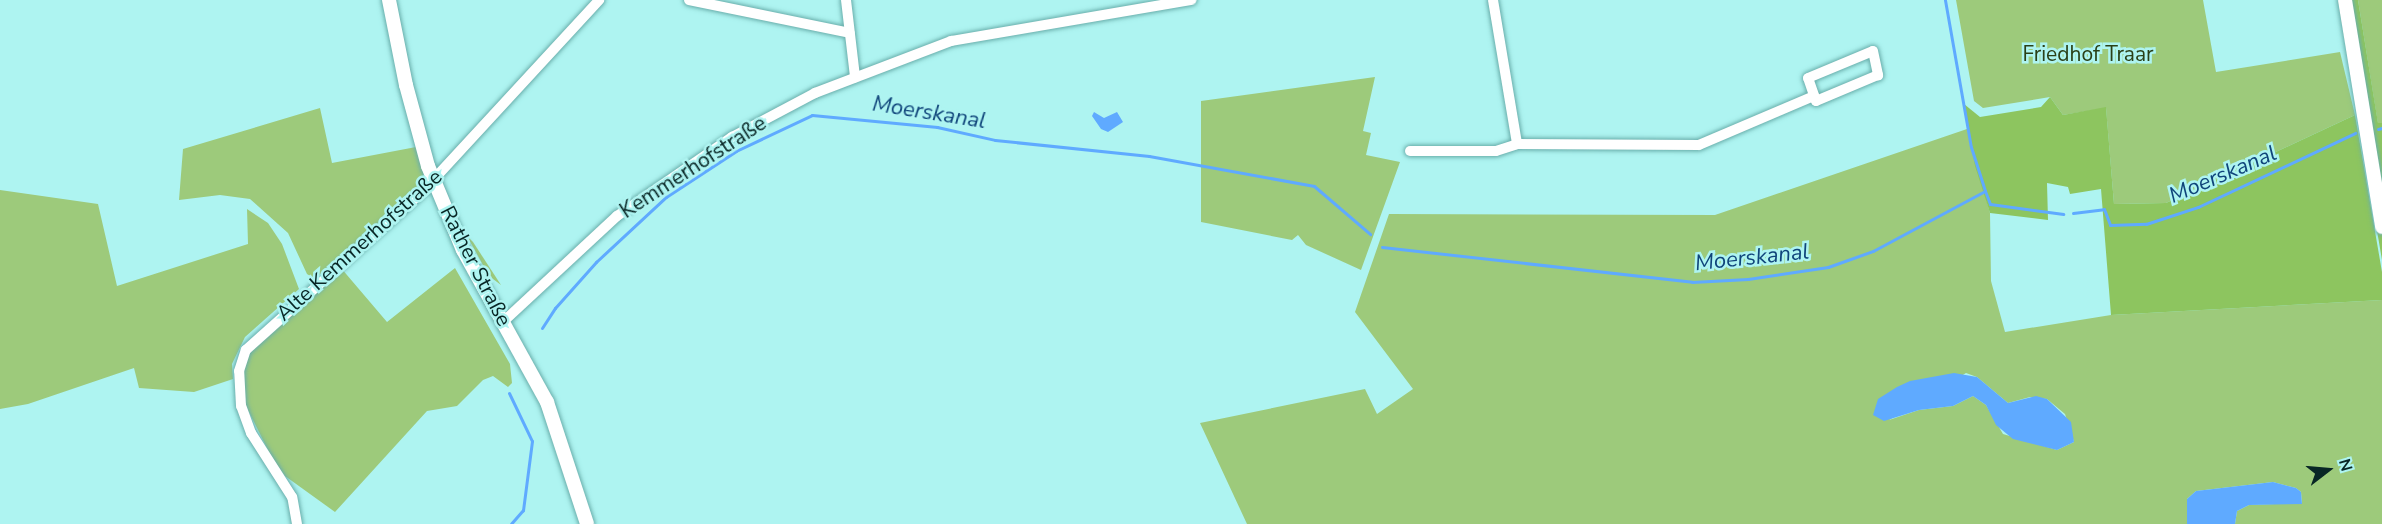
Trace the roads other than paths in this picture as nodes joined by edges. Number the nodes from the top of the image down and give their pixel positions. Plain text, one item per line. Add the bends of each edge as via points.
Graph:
1 (389, 0) edge
2 (599, 0) edge
3 (689, 0) edge
4 (846, 0) edge
5 (1192, 0) edge
6 (1493, 0) edge
7 (2345, 0) edge
8 (850, 33) junction
9 (855, 77) junction
10 (1814, 96) junction
11 (1517, 144) junction
12 (1410, 151) dead end
13 (433, 180) junction
14 (2382, 227) edge
15 (504, 321) junction
16 (297, 524) edge
17 (586, 524) edge

1 - 13 street, Rather Straße via 411,106
2 - 13 street, Alte Kemmerhofstraße
3 - 8 street
4 - 8 street
5 - 9 street, Kemmerhofstraße via 967,37
6 - 11 street
7 - 14 street
8 - 9 street
9 - 15 street, Kemmerhofstraße via 732,137 659,185 617,216
10 - 10 street via 1808,78 1873,51 1878,75 1816,101
10 - 11 street via 1699,145
11 - 12 street via 1496,151
13 - 15 street, Rather Straße via 463,250
13 - 16 street, Alte Kemmerhofstraße via 263,331 241,360 238,383 245,418 292,497
15 - 17 street, Rather Straße via 551,412

